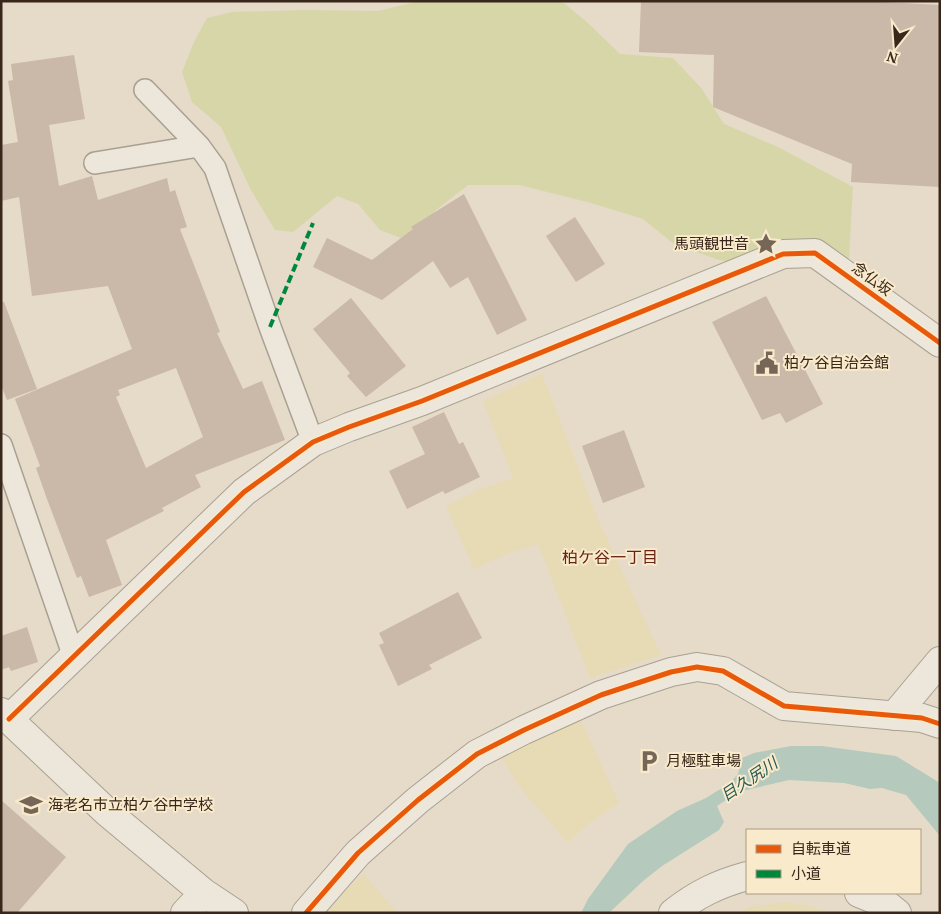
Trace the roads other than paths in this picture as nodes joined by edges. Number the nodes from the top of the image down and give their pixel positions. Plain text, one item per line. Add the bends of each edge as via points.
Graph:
1 (145, 90) dead end
2 (198, 146) junction
3 (95, 163) dead end
4 (940, 343) edge
5 (312, 442) junction
6 (1, 445) edge
7 (74, 657) junction
8 (940, 661) edge
9 (5, 716) edge
10 (894, 716) junction
11 (940, 724) edge
12 (746, 876) edge
13 (204, 893) junction
14 (861, 894) edge
15 (185, 913) edge
16 (234, 913) edge
17 (306, 913) edge
18 (673, 913) edge
19 (897, 913) edge

1 - 2 lane
2 - 3 lane
2 - 5 lane via 215,168
4 - 5 street, 念仏坂 via 815,253 783,254 422,401
5 - 7 street via 244,492
6 - 7 lane
7 - 9 street
8 - 10 street
9 - 13 street via 108,813
10 - 11 street via 922,718
10 - 17 street via 784,706 723,671 697,667 610,692 477,754 358,853
12 - 18 street via 724,882 692,898
13 - 15 street
13 - 16 street
14 - 19 street via 886,904

